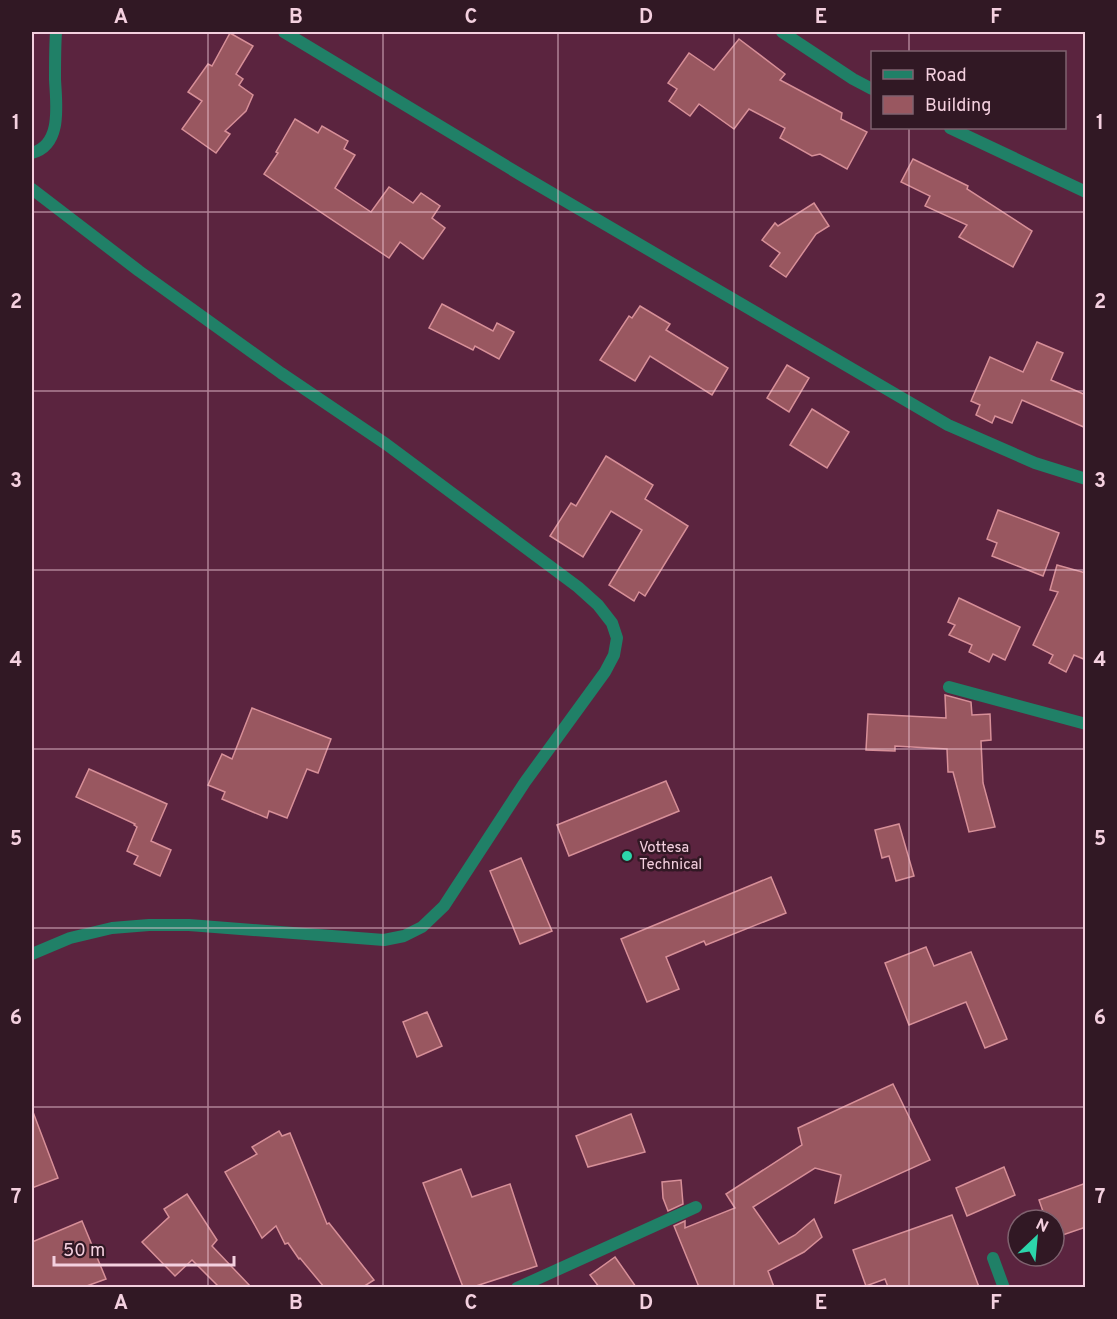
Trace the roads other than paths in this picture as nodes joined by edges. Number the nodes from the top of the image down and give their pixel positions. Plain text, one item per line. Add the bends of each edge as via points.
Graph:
1 (56, 32) edge
2 (284, 32) edge
3 (783, 32) edge
4 (871, 88) edge
5 (952, 129) edge
6 (32, 153) edge
7 (32, 189) edge
8 (1086, 192) edge
9 (1086, 479) edge
10 (949, 687) dead end
11 (1086, 724) edge
12 (32, 954) edge
13 (696, 1207) dead end
14 (993, 1258) dead end
15 (517, 1287) edge
16 (1004, 1287) edge

1 - 6 street via 57,118 47,142 39,152
2 - 9 street via 948,425 1035,463
3 - 4 street
5 - 8 street
7 - 12 street via 158,285 558,570 597,605 612,623 617,638 605,672 525,782 444,906 422,927 384,940 149,924 70,938
10 - 11 street
13 - 15 street
14 - 16 street

